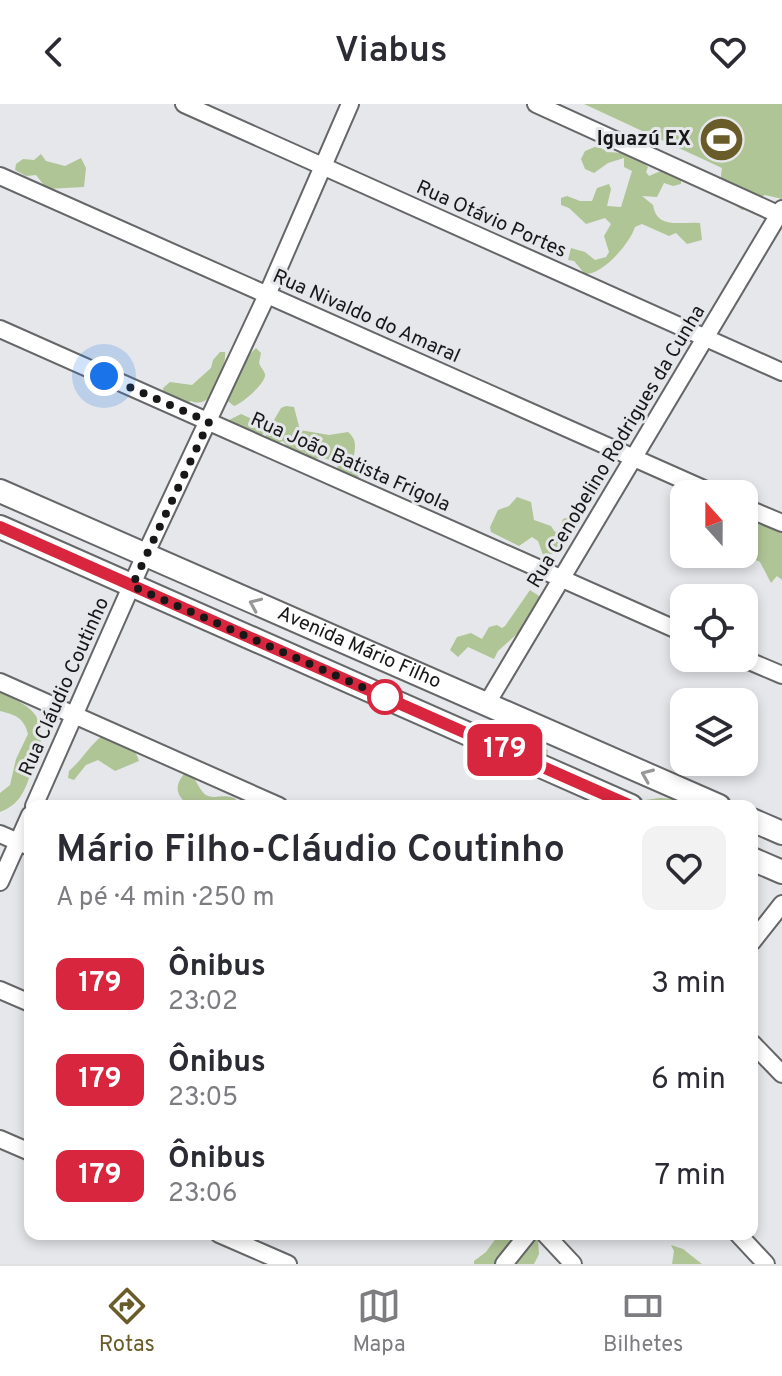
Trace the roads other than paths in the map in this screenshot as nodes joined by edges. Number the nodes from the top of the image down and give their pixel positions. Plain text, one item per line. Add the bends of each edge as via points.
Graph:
1 (184, 104) edge
2 (350, 104) edge
3 (536, 104) edge
4 (322, 166) junction
5 (0, 176) edge
6 (781, 213) edge
7 (267, 295) junction
8 (0, 329) edge
9 (705, 338) junction
10 (782, 372) edge
11 (209, 422) junction
12 (633, 458) junction
13 (683, 480) edge
14 (0, 491) edge
15 (758, 513) edge
16 (782, 523) edge
17 (0, 527) edge
18 (145, 555) junction
19 (561, 579) junction
20 (132, 586) junction
21 (670, 627) edge
22 (758, 665) edge
23 (782, 675) edge
24 (0, 682) edge
25 (486, 705) junction
26 (74, 715) junction
27 (37, 800) edge
28 (265, 800) edge
29 (617, 800) edge
30 (705, 800) edge
31 (758, 823) edge
32 (782, 833) edge
33 (0, 834) edge
34 (24, 845) edge
35 (758, 862) edge
36 (782, 872) edge
37 (0, 882) edge
38 (782, 904) edge
39 (758, 934) edge
40 (0, 990) edge
41 (24, 1000) edge
42 (758, 1049) edge
43 (782, 1074) edge
44 (0, 1139) edge
45 (24, 1149) edge
46 (233, 1240) edge
47 (523, 1240) edge
48 (551, 1240) edge
49 (744, 1240) edge
50 (288, 1264) edge
51 (504, 1264) edge
52 (573, 1264) edge
53 (766, 1264) edge

1 - 4 street, Rua Otávio Portes
2 - 4 street, Rua Cláudio Coutinho
3 - 6 street
4 - 7 street, Rua Cláudio Coutinho
4 - 9 street, Rua Otávio Portes
5 - 7 street, Rua Nivaldo do Amaral
6 - 9 street, Rua Cenobelino Rodrigues da Cunha
7 - 11 street, Rua Cláudio Coutinho
7 - 12 street, Rua Nivaldo do Amaral
8 - 11 street, Rua João Batista Frigola
9 - 10 street, Rua Otávio Portes
9 - 12 street, Rua Cenobelino Rodrigues da Cunha
11 - 18 street, Rua Cláudio Coutinho
11 - 19 street, Rua João Batista Frigola
12 - 13 street, Rua Nivaldo do Amaral
12 - 19 street, Rua Cenobelino Rodrigues da Cunha
14 - 18 main road, Avenida Mário Filho
15 - 16 street
17 - 20 main road, Avenida Mário Filho
18 - 20 street, Rua Cláudio Coutinho
25 -> 18 main road, Avenida Mário Filho
19 - 21 street, Rua João Batista Frigola
19 - 25 street, Rua Cenobelino Rodrigues da Cunha
20 - 26 street, Rua Cláudio Coutinho
20 - 29 main road, Avenida Mário Filho
22 - 23 street
24 - 26 street
30 -> 25 main road, Avenida Mário Filho
26 - 27 street, Rua Cláudio Coutinho
26 - 28 street
31 - 32 main road
33 - 34 street
34 - 37 street
35 - 36 main road
38 - 39 street
40 - 41 street
42 - 43 street
44 - 45 street
46 - 50 street
47 - 51 street
48 - 52 street
49 - 53 street

